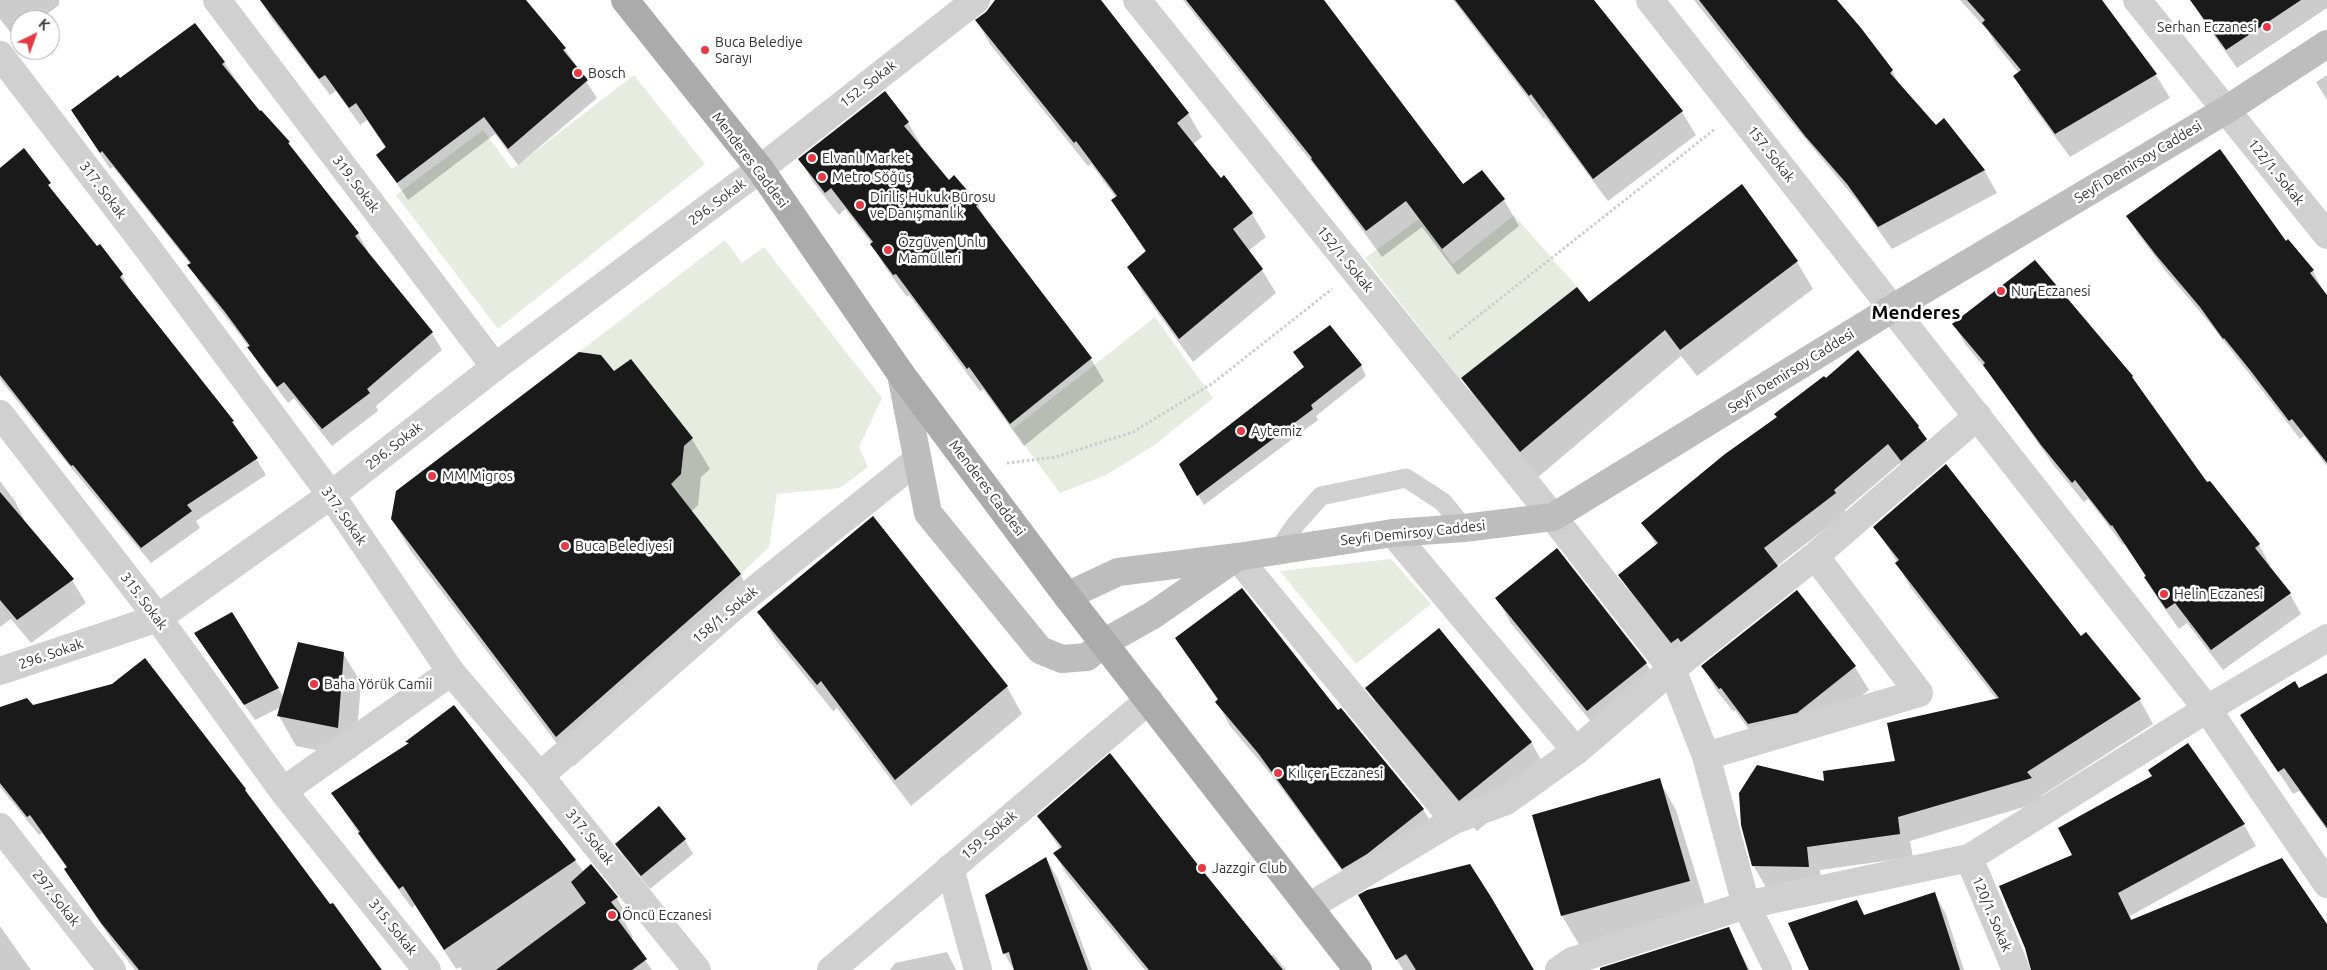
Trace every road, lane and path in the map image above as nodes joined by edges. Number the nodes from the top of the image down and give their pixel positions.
1 (217, 0) edge
2 (625, 0) edge
3 (976, 0) edge
4 (1137, 0) edge
5 (1650, 0) edge
6 (2136, 0) edge
7 (2327, 44) edge
8 (0, 55) edge
9 (2226, 110) junction
10 (1737, 111) junction
11 (760, 169) junction
12 (2327, 235) edge
13 (1355, 270) junction
14 (1893, 308) junction
15 (1425, 358) junction
16 (495, 367) junction
17 (901, 374) junction
18 (0, 414) edge
19 (1978, 416) junction
20 (916, 461) junction
21 (971, 467) junction
22 (330, 495) junction
23 (1553, 517) junction
24 (1464, 528) junction
25 (1393, 533) junction
26 (1278, 550) junction
27 (1815, 556) junction
28 (1237, 557) junction
29 (1067, 596) junction
30 (158, 618) junction
31 (2327, 638) edge
32 (1105, 642) junction
33 (1672, 669) junction
34 (0, 671) edge
35 (451, 672) junction
36 (1149, 700) junction
37 (2207, 709) junction
38 (1576, 751) junction
39 (1706, 756) junction
40 (540, 776) junction
41 (283, 791) junction
42 (1454, 820) junction
43 (0, 827) edge
44 (1969, 858) junction
45 (950, 868) junction
46 (2327, 884) edge
47 (1746, 905) junction
48 (1310, 906) junction
49 (112, 970) edge
50 (427, 970) edge
51 (697, 970) edge
52 (831, 970) edge
53 (978, 970) edge
54 (1358, 970) edge
55 (1559, 970) edge
56 (1778, 970) edge
57 (2016, 970) edge

1 - 16 street, 319. Sokak
2 - 11 main road, Menderes Caddesi
3 - 11 street, 152. Sokak
4 - 13 street, 152/1. Sokak
5 - 10 street, 157. Sokak
6 - 9 street, 122/1. Sokak
7 - 9 main road, Seyfi Demirsoy Caddesi
8 - 22 street, 317. Sokak
9 - 12 street, 122/1. Sokak
9 - 14 main road, Seyfi Demirsoy Caddesi
10 - 14 street, 157. Sokak
10 - 15 path
11 - 16 street, 296. Sokak
11 - 17 main road, Menderes Caddesi
13 - 15 street, 152/1. Sokak
13 - 21 path
14 - 19 street, 157. Sokak
14 - 23 main road, Seyfi Demirsoy Caddesi
15 - 23 street, 152/1. Sokak
16 - 22 street, 296. Sokak
17 - 20 main road, Seyfi Demirsoy Caddesi
17 - 21 main road, Menderes Caddesi
18 - 30 street, 315. Sokak
19 - 27 street
19 - 37 street, 157. Sokak
20 - 32 main road, Seyfi Demirsoy Caddesi
20 - 40 street, 158/1. Sokak
21 - 29 main road, Menderes Caddesi
22 - 30 street, 296. Sokak
22 - 35 street, 317. Sokak
23 - 24 main road, Seyfi Demirsoy Caddesi
23 - 33 street, 152/1. Sokak
24 - 25 main road, Seyfi Demirsoy Caddesi
24 - 26 lane
25 - 26 main road, Seyfi Demirsoy Caddesi
25 - 38 street
26 - 28 main road, Seyfi Demirsoy Caddesi
27 - 33 street
27 - 39 street
28 - 29 main road, Seyfi Demirsoy Caddesi
28 - 32 main road, Seyfi Demirsoy Caddesi
28 - 42 street
29 - 32 main road, Menderes Caddesi
30 - 34 street, 296. Sokak
30 - 41 street, 315. Sokak
31 - 37 street
32 - 36 main road, Menderes Caddesi
33 - 38 street
33 - 39 street, 152/1. Sokak
35 - 40 street, 317. Sokak
35 - 41 street
36 - 45 street, 159. Sokak
36 - 48 main road, Menderes Caddesi
37 - 44 street
37 - 46 street, 157. Sokak
38 - 42 street
39 - 47 street, 152/1. Sokak
40 - 51 street, 317. Sokak
41 - 50 street, 315. Sokak
42 - 48 street
43 - 49 street, 297. Sokak
44 - 47 street
44 - 57 street, 120/1. Sokak
45 - 52 street, 159. Sokak
45 - 53 street
47 - 55 street
47 - 56 street, 152/1. Sokak
48 - 54 main road, Menderes Caddesi

